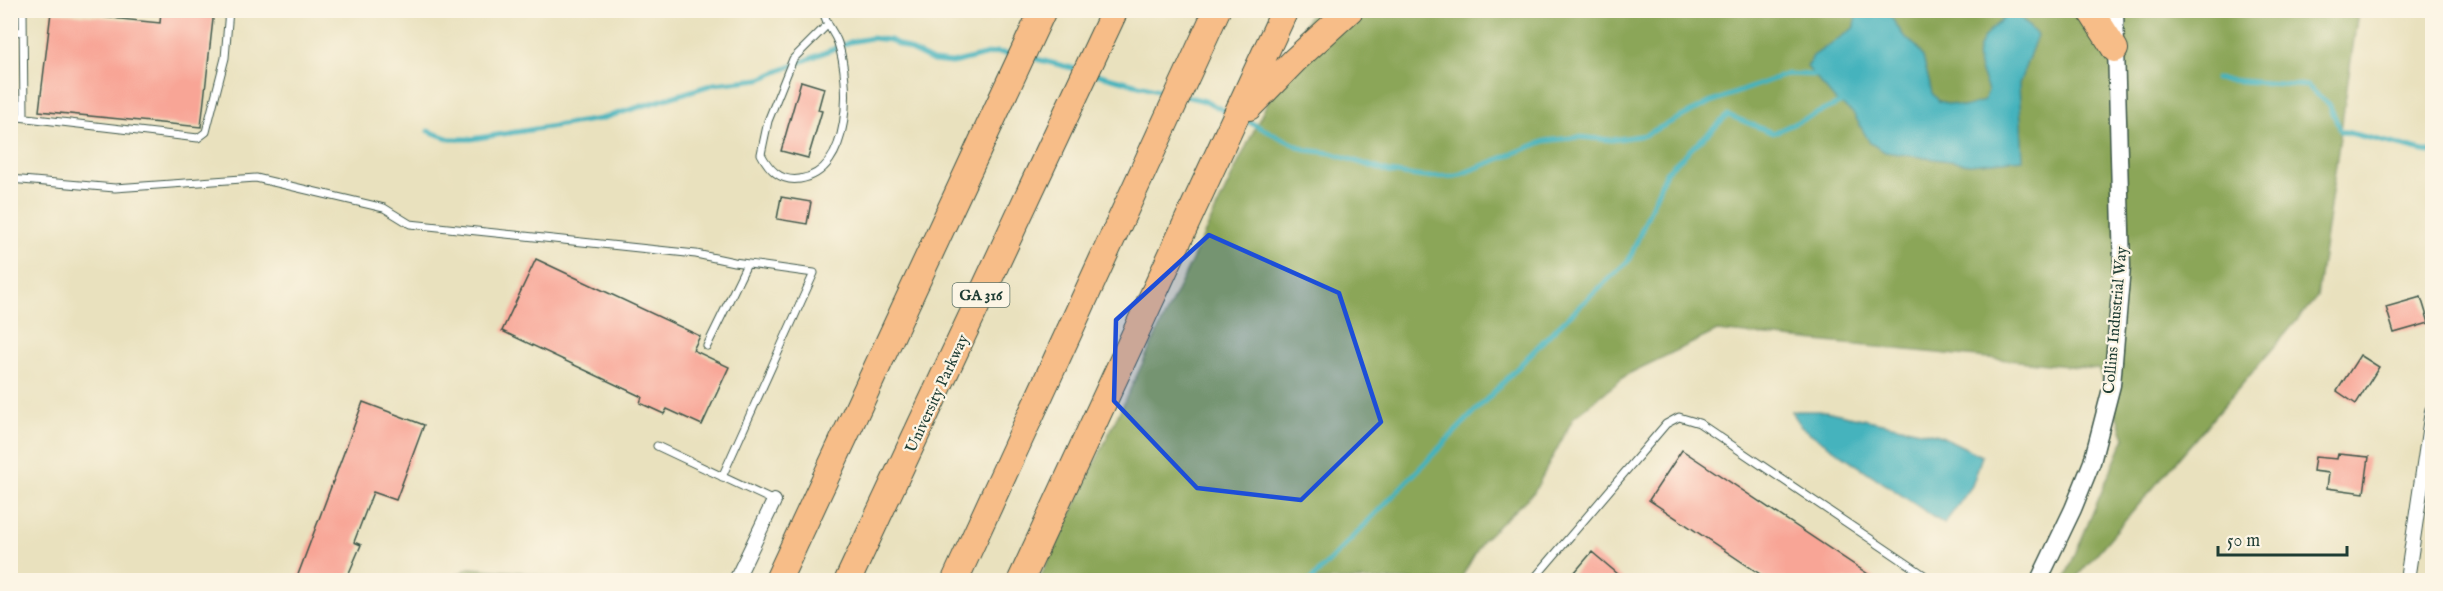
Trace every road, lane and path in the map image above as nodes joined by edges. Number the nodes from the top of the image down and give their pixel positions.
1 (23, 10) edge
2 (229, 10) edge
3 (823, 10) edge
4 (1035, 10) edge
5 (1043, 10) edge
6 (1115, 10) edge
7 (1217, 10) edge
8 (1285, 10) edge
9 (1350, 10) edge
10 (2090, 10) edge
11 (2115, 10) edge
12 (826, 26) junction
13 (10, 31) edge
14 (23, 32) junction
15 (2115, 49) junction
16 (1010, 78) junction
17 (10, 116) edge
18 (24, 117) junction
19 (1235, 123) junction
20 (10, 179) edge
21 (747, 264) junction
22 (707, 346) dead end
23 (2433, 411) edge
24 (657, 446) dead end
25 (722, 477) junction
26 (774, 501) joint
27 (736, 580) edge
28 (778, 580) edge
29 (848, 580) edge
30 (955, 580) edge
31 (1021, 580) edge
32 (1533, 580) edge
33 (1926, 580) edge
34 (2038, 580) edge
35 (2407, 580) edge

1 - 14 lane
2 - 18 lane
3 - 12 lane
4 - 16 highway
5 - 16 highway
6 - 29 highway, University Parkway / GA 316
7 - 30 highway
8 - 19 highway
9 - 19 highway
10 - 15 highway
11 - 15 street, Collins Industrial Way
12 - 12 lane
13 - 14 lane
14 - 18 lane
15 - 34 street, Collins Industrial Way
16 - 28 highway
17 - 18 lane
19 - 31 highway
20 - 21 lane
21 - 22 lane
21 - 25 lane
23 - 35 street
24 - 25 lane
25 - 26 lane
26 - 27 street
32 - 33 lane

